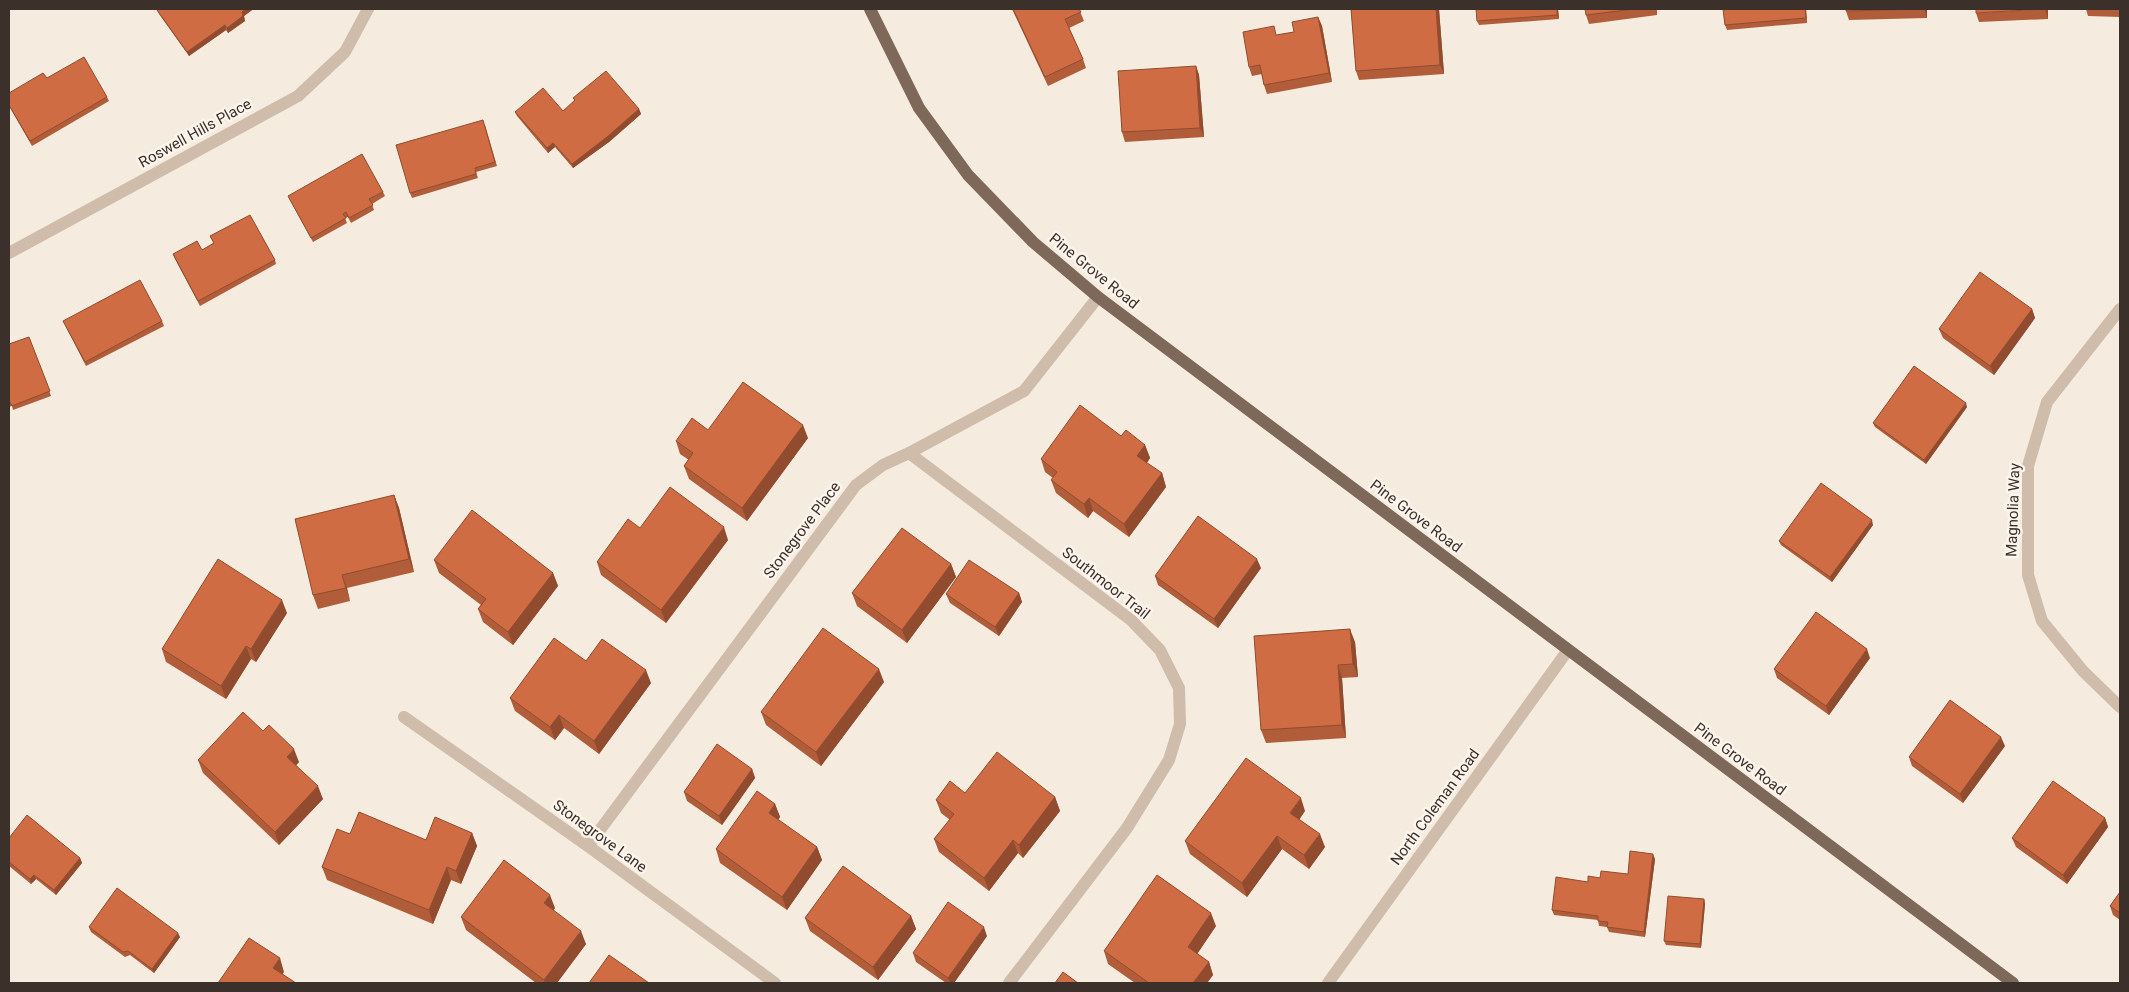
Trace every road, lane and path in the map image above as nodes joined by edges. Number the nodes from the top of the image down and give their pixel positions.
1 (368, 9) edge
2 (870, 9) edge
3 (9, 253) edge
4 (1098, 296) junction
5 (2120, 309) edge
6 (909, 453) junction
7 (1568, 650) junction
8 (2120, 707) edge
9 (404, 717) dead end
10 (588, 846) junction
11 (775, 983) edge
12 (1009, 983) edge
13 (1328, 983) edge
14 (2013, 983) edge

1 - 3 street, Roswell Hills Place
2 - 4 main road, Pine Grove Road
4 - 6 street, Stonegrove Place
4 - 7 main road, Pine Grove Road
5 - 8 street, Magnolia Way
6 - 10 street, Stonegrove Place
6 - 12 street, Southmoor Trail
7 - 13 street, North Coleman Road
7 - 14 main road, Pine Grove Road
9 - 10 street, Stonegrove Lane
10 - 11 street, Stonegrove Lane

